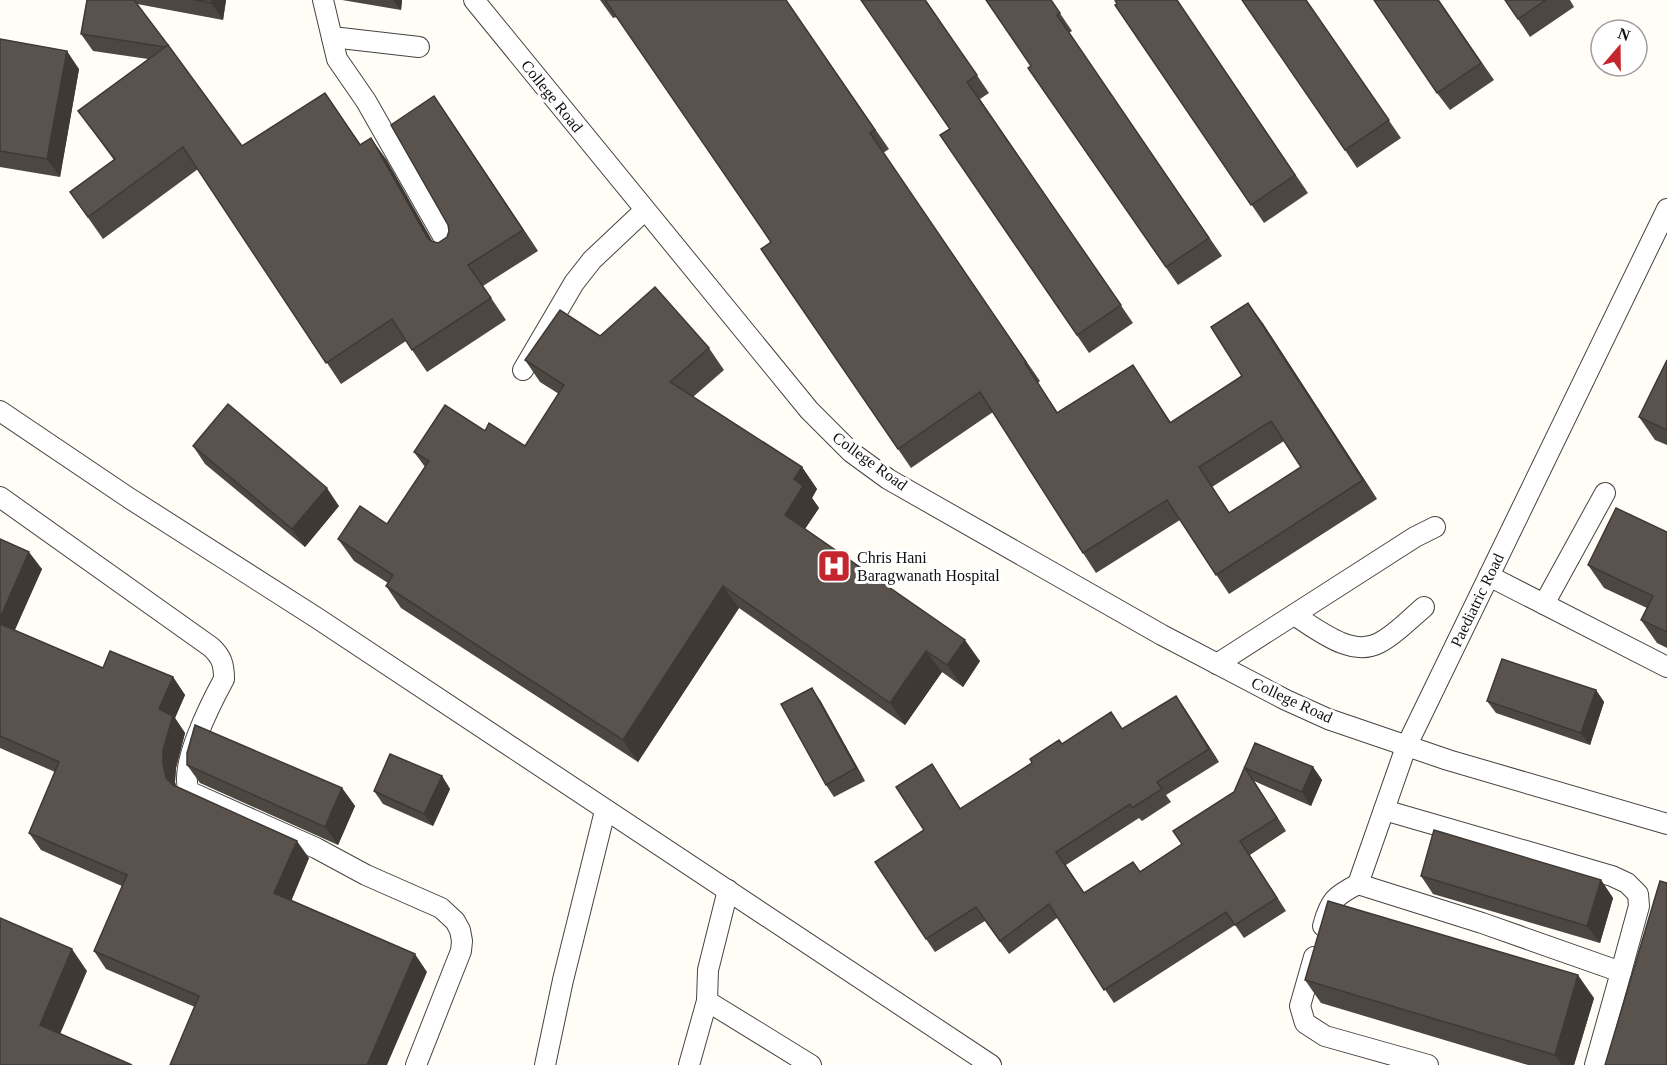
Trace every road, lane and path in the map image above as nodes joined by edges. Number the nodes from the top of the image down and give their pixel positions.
1 (323, 0) edge
2 (474, 0) edge
3 (332, 37) junction
4 (419, 47) dead end
5 (1667, 209) edge
6 (645, 210) junction
7 (452, 252) edge
8 (523, 370) dead end
9 (0, 411) edge
10 (1605, 493) dead end
11 (0, 497) edge
12 (1435, 527) dead end
13 (1489, 576) junction
14 (1544, 604) junction
15 (1424, 607) dead end
16 (1294, 615) junction
17 (1217, 664) junction
18 (1667, 667) edge
19 (1406, 747) junction
20 (1384, 810) junction
21 (605, 811) junction
22 (1667, 824) edge
23 (1358, 884) junction
24 (728, 890) junction
25 (1621, 972) junction
26 (707, 1001) junction
27 (416, 1065) edge
28 (545, 1065) edge
29 (690, 1065) edge
30 (811, 1065) edge
31 (991, 1065) edge
32 (1428, 1065) edge
33 (1595, 1065) edge

1 - 3 lane
2 - 6 lane, College Road
3 - 4 lane
3 - 7 lane
5 - 13 lane, Paediatric Road
6 - 8 lane
6 - 17 lane, College Road
9 - 21 lane
10 - 14 lane
11 - 27 lane
12 - 16 lane
13 - 14 lane
13 - 19 lane, Paediatric Road
14 - 18 lane
15 - 16 lane
16 - 17 lane
17 - 19 lane, College Road
19 - 20 lane, Paediatric Road
19 - 22 lane
20 - 23 lane, Paediatric Road
20 - 25 lane
21 - 24 lane
21 - 28 lane
23 - 25 lane
23 - 32 lane
24 - 26 lane
24 - 31 lane
25 - 33 lane
26 - 29 lane
26 - 30 lane

